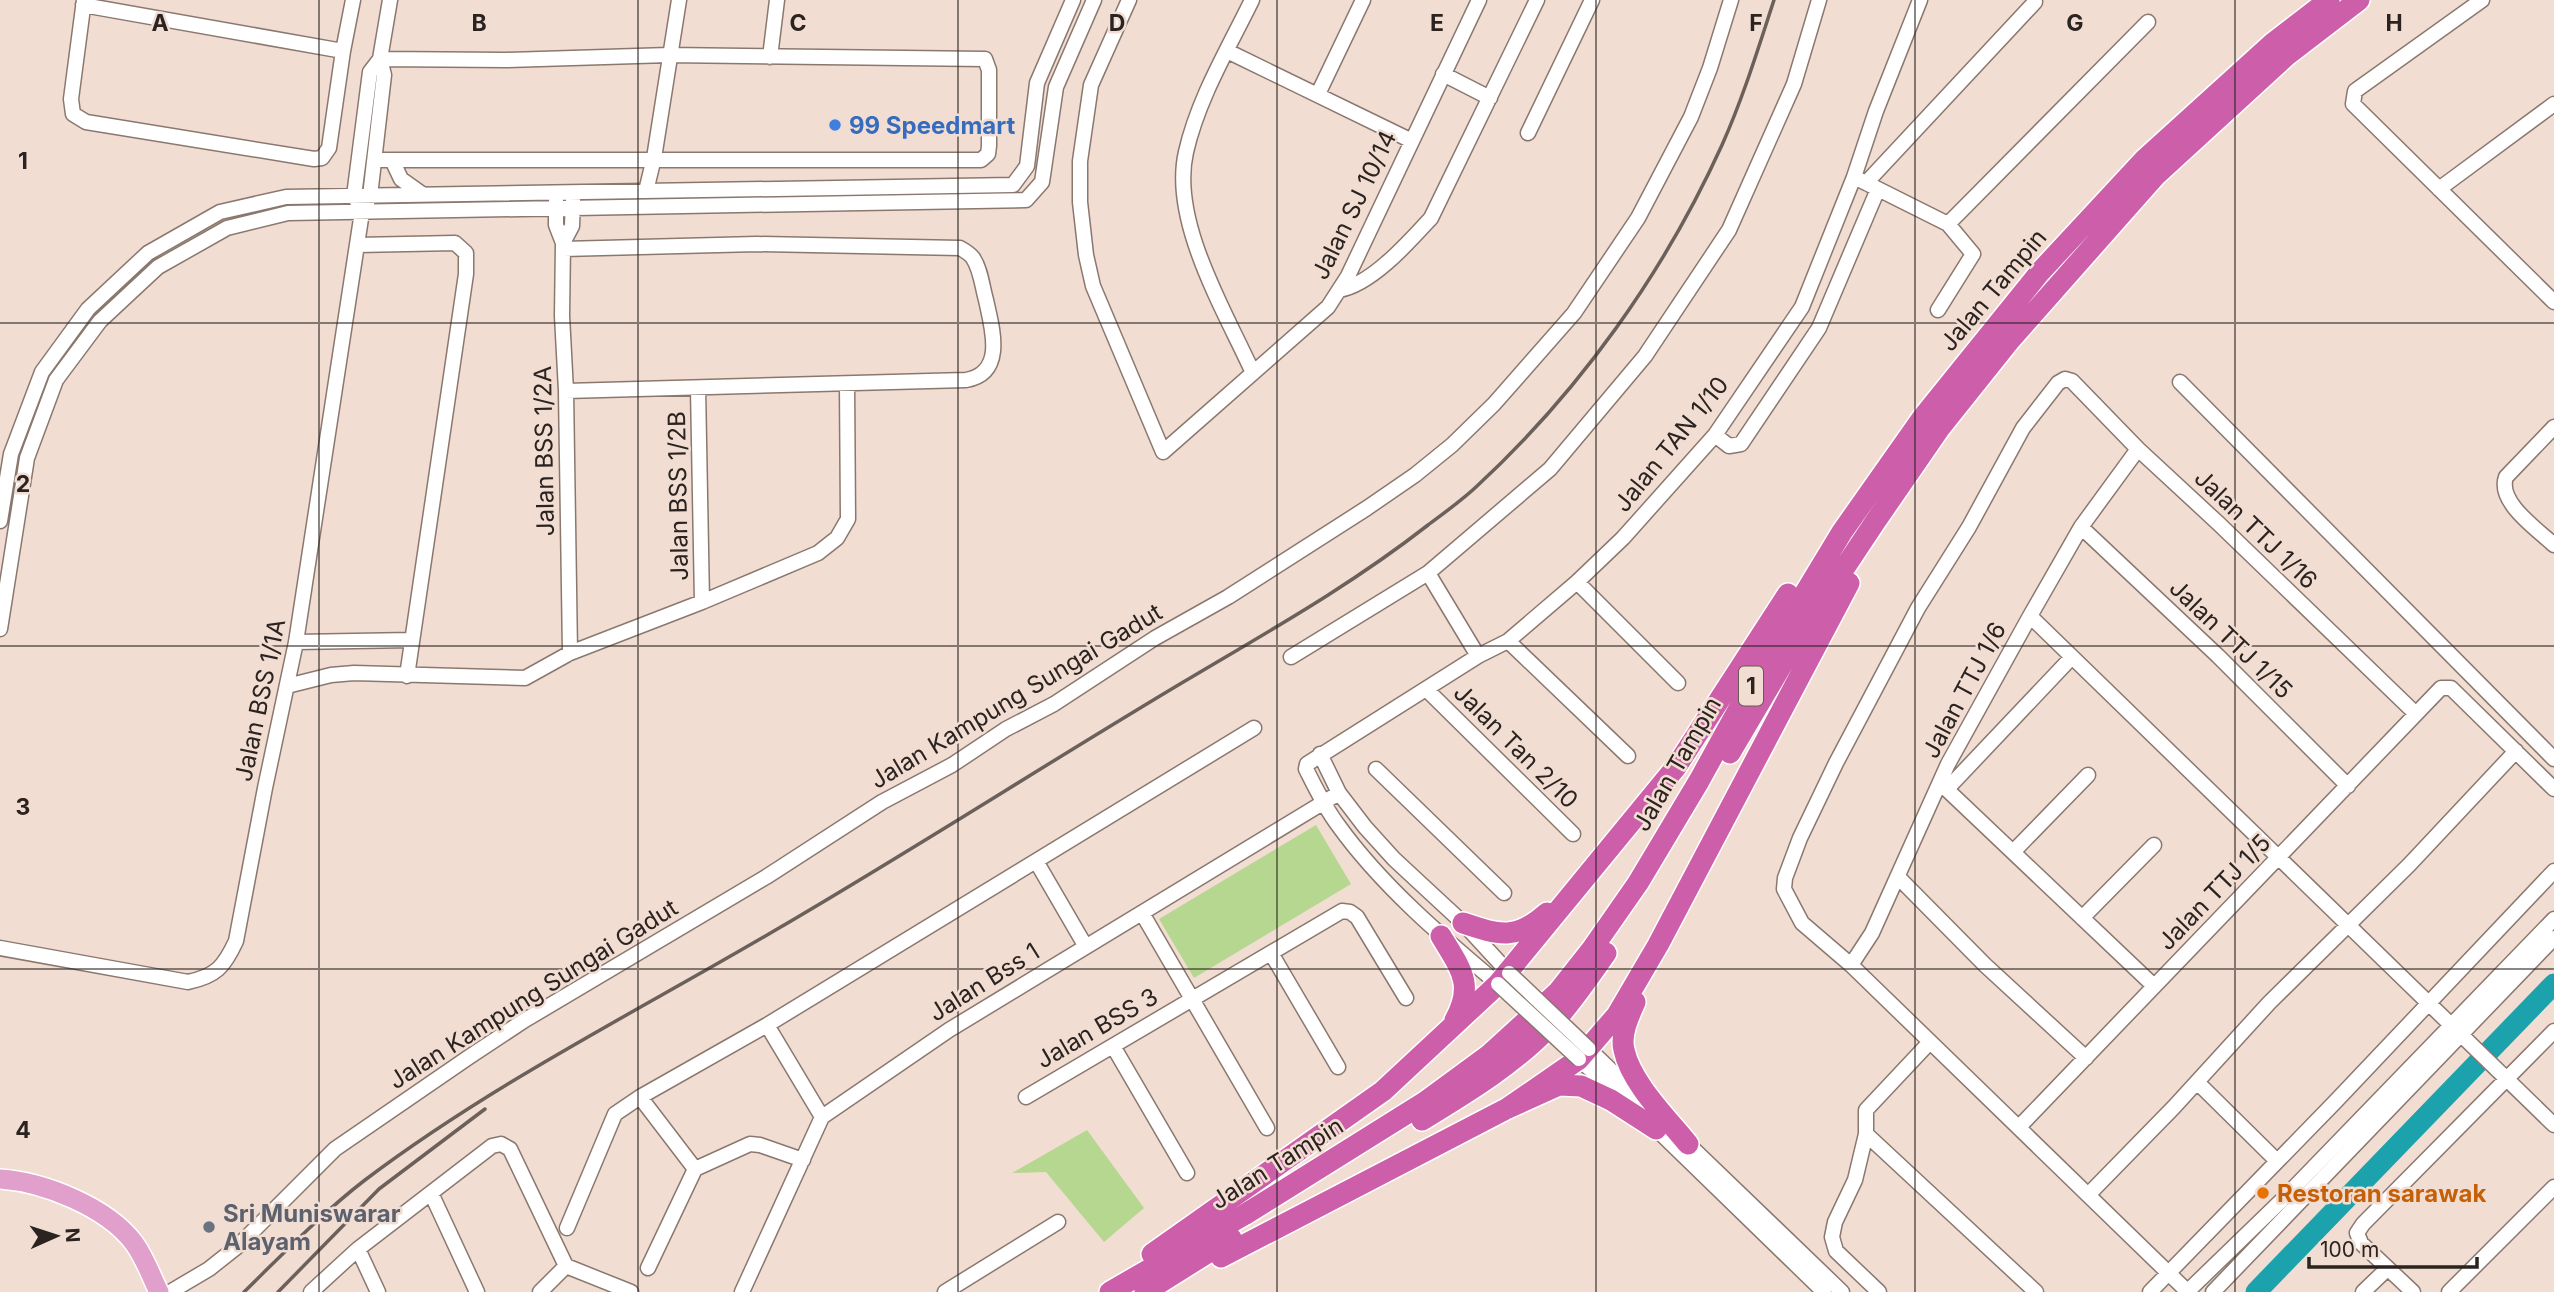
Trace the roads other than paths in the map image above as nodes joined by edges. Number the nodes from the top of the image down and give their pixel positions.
1 (353, 0) edge
2 (390, 0) edge
3 (679, 0) edge
4 (777, 0) edge
5 (1073, 0) edge
6 (1094, 0) edge
7 (1129, 0) edge
8 (1252, 0) edge
9 (1363, 0) edge
10 (1479, 0) edge
11 (1537, 0) edge
12 (1592, 0) edge
13 (1731, 0) edge
14 (1819, 0) edge
15 (1920, 0) edge
16 (2329, 0) edge
17 (2359, 0) edge
18 (2482, 0) edge
19 (2035, 2) dead end
20 (83, 3) edge
21 (2148, 22) dead end
22 (343, 51) junction
23 (1227, 51) junction
24 (669, 55) junction
25 (770, 57) junction
26 (380, 59) junction
27 (1443, 74) junction
28 (1318, 94) junction
29 (1490, 98) junction
30 (2554, 104) edge
31 (1528, 134) dead end
32 (1412, 141) junction
33 (654, 158) junction
34 (375, 160) junction
35 (391, 160) junction
36 (1866, 183) junction
37 (2439, 189) junction
38 (646, 191) junction
39 (556, 192) junction
40 (573, 192) junction
41 (424, 195) junction
42 (354, 196) junction
43 (370, 196) junction
44 (556, 209) junction
45 (573, 209) junction
46 (362, 212) junction
47 (1948, 224) junction
48 (357, 245) junction
49 (563, 246) junction
50 (1339, 290) junction
51 (2554, 302) edge
52 (1938, 310) dead end
53 (1253, 373) junction
54 (2180, 382) dead end
55 (847, 384) junction
56 (698, 388) junction
57 (566, 391) junction
58 (2554, 427) edge
59 (1715, 435) junction
60 (2138, 449) junction
61 (0, 521) edge
62 (1875, 522) junction
63 (2081, 527) junction
64 (1842, 532) junction
65 (2554, 545) edge
66 (1428, 573) junction
67 (1577, 582) junction
68 (702, 602) junction
69 (2030, 616) junction
70 (0, 629) edge
71 (412, 640) junction
72 (1508, 641) junction
73 (296, 642) junction
74 (570, 653) junction
75 (1478, 656) junction
76 (1292, 657) dead end
77 (2071, 657) junction
78 (407, 676) junction
79 (1678, 683) dead end
80 (287, 685) junction
81 (1427, 690) junction
82 (2416, 714) junction
83 (1254, 728) dead end
84 (2536, 742) junction
85 (1320, 754) junction
86 (2519, 754) junction
87 (1628, 756) dead end
88 (2554, 759) edge
89 (1376, 769) dead end
90 (2088, 775) dead end
91 (1943, 786) junction
92 (2348, 786) junction
93 (2554, 789) edge
94 (1339, 793) junction
95 (1324, 804) junction
96 (1573, 834) dead end
97 (2154, 845) dead end
98 (2013, 852) junction
99 (2278, 858) junction
100 (1037, 861) junction
101 (2554, 871) edge
102 (1898, 877) junction
103 (1585, 880) junction
104 (1504, 893) dead end
105 (1142, 913) junction
106 (2082, 918) junction
107 (2554, 919) edge
108 (1463, 923) junction
109 (2348, 925) junction
110 (1441, 936) junction
111 (2554, 938) edge
112 (1658, 945) junction
113 (1086, 947) junction
114 (0, 948) edge
115 (1270, 953) junction
116 (1851, 965) junction
117 (1503, 979) junction
118 (2154, 986) junction
119 (1192, 999) junction
120 (1406, 999) dead end
121 (2429, 1004) junction
122 (767, 1025) junction
123 (2456, 1030) junction
124 (2554, 1031) edge
125 (1449, 1032) junction
126 (1929, 1043) junction
127 (1113, 1046) junction
128 (1584, 1054) junction
129 (2086, 1058) junction
130 (1338, 1067) dead end
131 (2503, 1076) junction
132 (2197, 1082) junction
133 (640, 1097) junction
134 (1026, 1097) dead end
135 (1508, 1108) junction
136 (822, 1117) junction
137 (2554, 1125) edge
138 (2019, 1127) junction
139 (1267, 1128) dead end
140 (1656, 1129) junction
141 (1866, 1134) junction
142 (1688, 1144) junction
143 (803, 1160) junction
144 (2277, 1161) junction
145 (695, 1169) junction
146 (1187, 1173) dead end
147 (0, 1179) edge
148 (2554, 1187) edge
149 (431, 1193) junction
150 (2088, 1195) junction
151 (1058, 1222) dead end
152 (567, 1228) dead end
153 (358, 1249) junction
154 (566, 1266) junction
155 (648, 1268) dead end
156 (2387, 1269) junction
157 (2169, 1272) junction
158 (1820, 1283) edge
159 (748, 1288) edge
160 (159, 1292) edge
161 (170, 1292) edge
162 (311, 1292) edge
163 (379, 1292) edge
164 (477, 1292) edge
165 (540, 1292) edge
166 (631, 1292) edge
167 (944, 1292) edge
168 (1103, 1292) edge
169 (1110, 1292) edge
170 (1147, 1292) edge
171 (1842, 1292) edge
172 (1879, 1292) edge
173 (2036, 1292) edge
174 (2150, 1292) edge
175 (2188, 1292) edge
176 (2213, 1292) edge
177 (2363, 1292) edge
178 (2413, 1292) edge
179 (2449, 1292) edge

1 - 22 street
2 - 26 street
3 - 24 street
4 - 25 street
5 - 38 street
6 - 45 street
7 - 53 street, Jalan SJ 10/14
8 - 23 street
9 - 28 street
10 - 27 street, Jalan SJ 10/14
11 - 29 street
12 - 31 street
13 - 161 street, Jalan Kampung Sungai Gadut
14 - 66 street
15 - 36 street, Jalan TAN 1/10
16 - 64 highway, Jalan Tampin / 1
17 - 62 highway, Jalan Tampin / 1
18 - 37 street
19 - 36 street
20 - 22 street
20 - 22 street
21 - 47 street
23 - 28 street
23 - 53 street
24 - 25 street
24 - 26 street
24 - 33 street
25 - 33 street
26 - 34 street, Jalan BSS 1/1A
26 - 42 street
27 - 29 street
27 - 32 street, Jalan SJ 10/14
28 - 32 street
29 - 50 street
30 - 37 street
32 - 50 street, Jalan SJ 10/14
33 - 35 street
33 - 38 street
34 - 35 street
34 - 43 street, Jalan BSS 1/1A
35 - 41 street
36 - 47 street
36 - 59 street, Jalan TAN 1/10
36 - 59 street
37 - 51 street
38 - 40 street
39 - 40 street
39 - 41 street
39 - 44 street
40 - 45 street
41 - 43 street
42 - 43 street
42 - 46 street
42 - 61 street
43 - 46 street, Jalan BSS 1/1A
44 - 45 street
44 - 46 street
44 - 49 street
45 - 49 street
46 - 48 street, Jalan BSS 1/1A
46 - 70 street
47 - 52 street
48 - 71 street
48 - 73 street, Jalan BSS 1/1A
49 - 55 street
49 - 57 street, Jalan BSS 1/2A
50 - 53 street, Jalan SJ 10/14
54 - 84 street
55 - 56 street
55 - 68 street
56 - 57 street
56 - 68 street, Jalan BSS 1/2B
57 - 74 street, Jalan BSS 1/2A
58 - 65 street
59 - 67 street, Jalan TAN 1/10
60 - 63 street, Jalan TTJ 1/6
60 - 82 street, Jalan TTJ 1/16
60 - 116 street, Jalan TTJ 1/16
62 - 112 highway
62 - 170 highway, Jalan Tampin / 1
63 - 69 street, Jalan TTJ 1/6
63 - 92 street, Jalan TTJ 1/15
64 - 103 highway
64 - 169 highway, Jalan Tampin / 1
66 - 75 street
66 - 76 street
67 - 72 street, Jalan TAN 1/10
67 - 79 street
68 - 74 street
69 - 77 street
69 - 91 street, Jalan TTJ 1/6
71 - 73 street
71 - 78 street
72 - 75 street, Jalan TAN 1/10
72 - 87 street
73 - 80 street, Jalan BSS 1/1A
74 - 78 street
75 - 81 street, Jalan TAN 1/10
77 - 91 street
77 - 99 street
78 - 80 street
80 - 114 street, Jalan BSS 1/1A
81 - 85 street, Jalan TAN 1/10
81 - 96 street, Jalan Tan 2/10
82 - 86 street, Jalan TTJ 1/5
82 - 92 street, Jalan TTJ 1/5
83 - 100 street
84 - 86 street
84 - 88 street
85 - 94 street
85 - 95 street
86 - 93 street
86 - 109 street
89 - 104 street
90 - 98 street
91 - 98 street
91 - 102 street, Jalan TTJ 1/6
92 - 99 street, Jalan TTJ 1/5
94 - 95 street, Jalan Bss 1
94 - 108 street
95 - 105 street, Jalan Bss 1
95 - 110 street
97 - 106 street
98 - 106 street
99 - 109 street
99 - 118 street, Jalan TTJ 1/5
100 - 113 street
100 - 122 street
101 - 121 street
102 - 116 street, Jalan TTJ 1/6
102 - 129 street
103 - 108 highway
103 - 117 highway
105 - 113 street, Jalan Bss 1
105 - 119 street
106 - 118 street
107 - 123 street
108 - 117 street
109 - 121 street
109 - 132 street
110 - 117 street
110 - 125 highway
111 - 123 street
112 - 128 highway
112 - 142 highway
113 - 136 street, Jalan Bss 1
115 - 119 street, Jalan BSS 3
115 - 120 street, Jalan BSS 3
115 - 130 street
116 - 126 street
117 - 125 highway
117 - 128 street, bridge
118 - 129 street, Jalan TTJ 1/5
119 - 127 street, Jalan BSS 3
119 - 139 street
121 - 123 street
121 - 144 street
122 - 133 street
122 - 136 street
123 - 131 street
123 - 175 street
123 - 176 street
124 - 131 street
125 - 168 highway
126 - 138 street
126 - 141 street
127 - 134 street, Jalan BSS 3
127 - 146 street
128 - 135 highway
128 - 140 street
128 - 142 street
129 - 138 street, Jalan TTJ 1/5
131 - 137 street
131 - 156 street
132 - 144 street
132 - 150 street
133 - 145 street
133 - 152 street
135 - 140 highway
135 - 170 highway
136 - 143 street
138 - 150 street
140 - 158 street
141 - 172 street
141 - 173 street
142 - 158 street
143 - 145 street
143 - 159 street
144 - 157 street
145 - 155 street
147 - 160 main road
148 - 179 street
149 - 153 street
149 - 154 street
149 - 164 street
150 - 157 street
151 - 167 street
153 - 162 street
153 - 163 street
154 - 165 street
154 - 166 street
156 - 177 street
156 - 178 street
157 - 174 street
157 - 175 street
158 - 171 street

